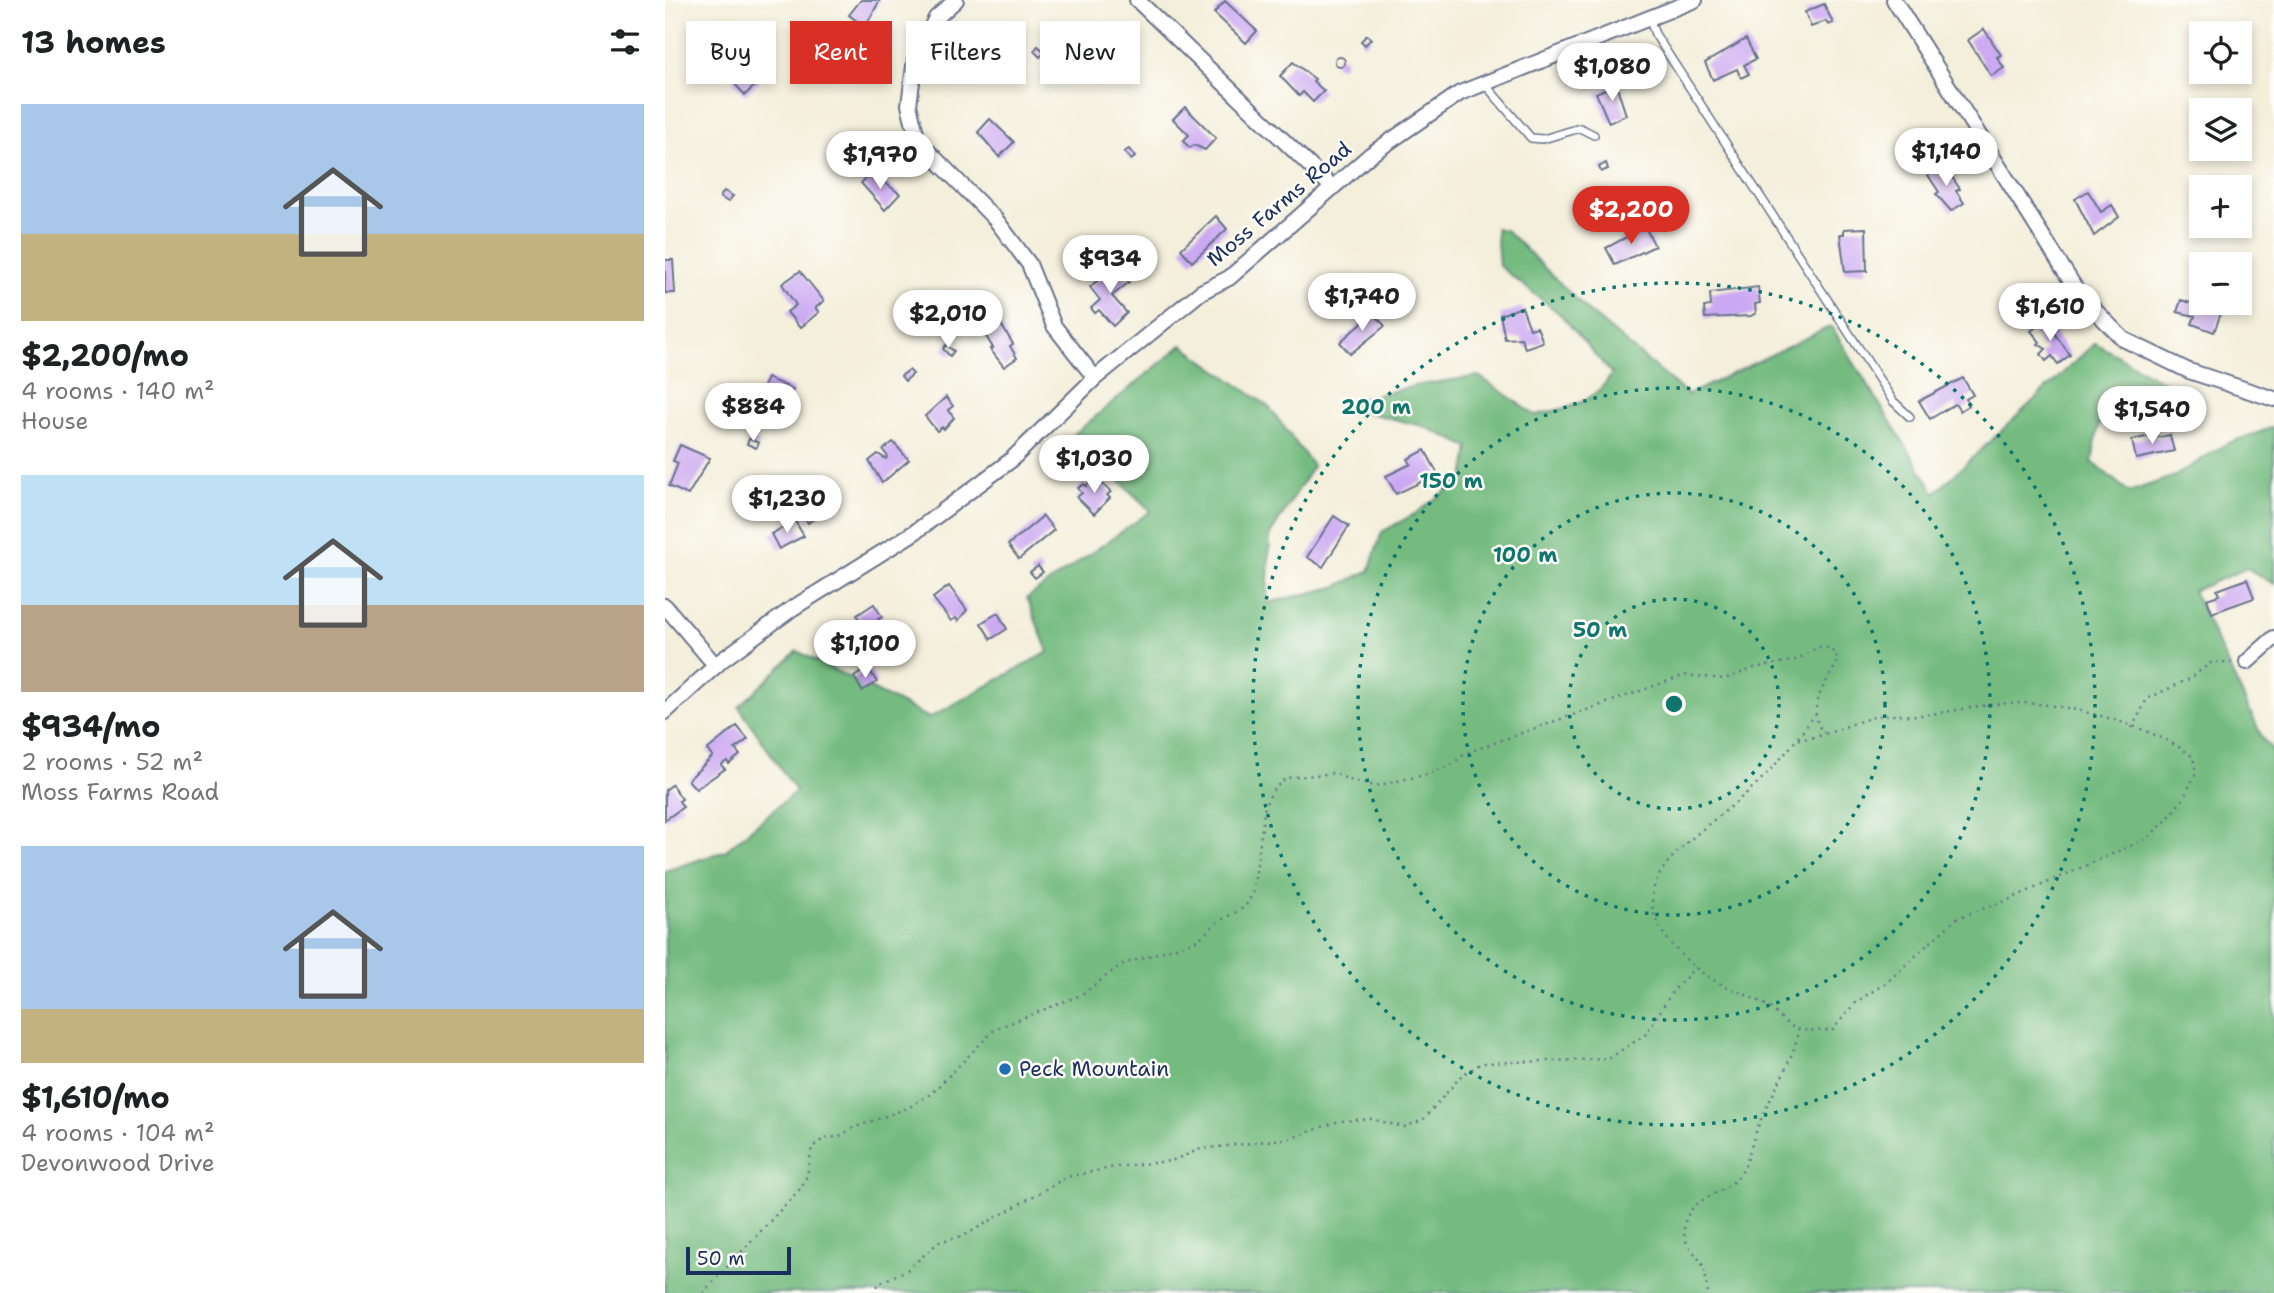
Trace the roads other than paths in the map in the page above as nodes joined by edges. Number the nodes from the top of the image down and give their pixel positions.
1 (956, 0) edge
2 (1137, 0) edge
3 (1695, 0) edge
4 (1894, 0) edge
5 (1649, 18) junction
6 (1484, 83) junction
7 (1594, 135) dead end
8 (1332, 187) junction
9 (1095, 378) junction
10 (2274, 399) edge
11 (1910, 418) dead end
12 (665, 606) edge
13 (2274, 638) edge
14 (2247, 662) road end
15 (716, 666) junction
16 (665, 712) edge

1 - 9 street
2 - 8 street
3 - 5 street, Moss Farms Road
4 - 10 street
5 - 6 street, Moss Farms Road
5 - 11 lane
6 - 7 lane
6 - 8 street, Moss Farms Road
8 - 9 street, Moss Farms Road
9 - 15 street, Moss Farms Road
12 - 15 street
13 - 14 street
15 - 16 street, Moss Farms Road

